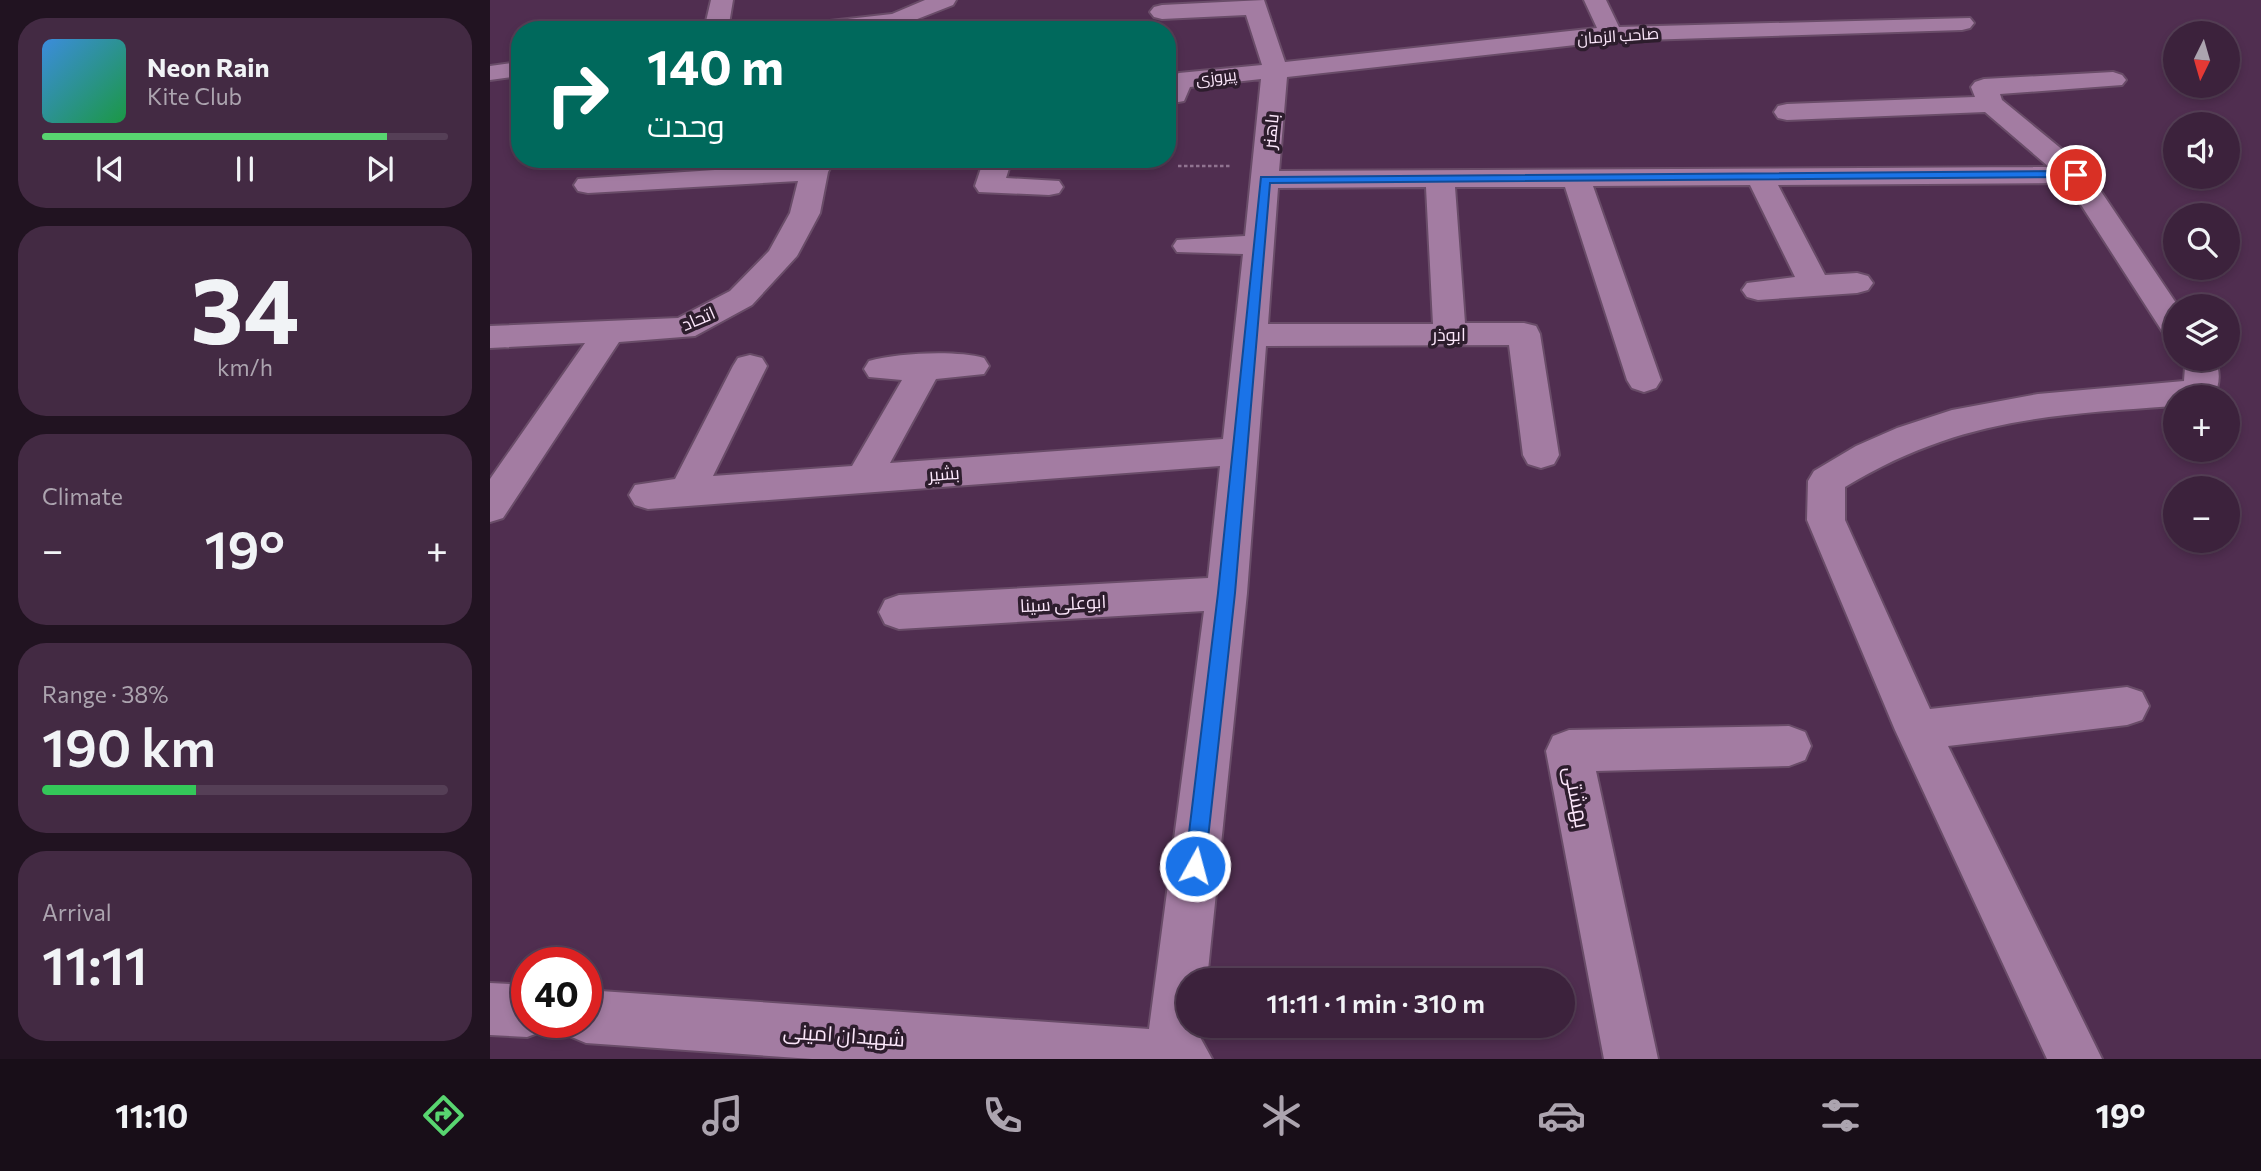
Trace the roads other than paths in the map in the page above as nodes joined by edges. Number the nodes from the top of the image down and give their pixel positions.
1 (722, 0) edge
2 (945, 0) edge
3 (1595, 0) edge
4 (1255, 4) edge
5 (1163, 12) dead end
6 (718, 21) edge
7 (901, 21) edge
8 (1962, 23) dead end
9 (1611, 34) junction
10 (1275, 68) junction
11 (511, 70) edge
12 (490, 73) edge
13 (2113, 80) dead end
14 (1176, 93) edge
15 (1991, 104) junction
16 (1787, 112) dead end
17 (793, 168) edge
18 (816, 168) edge
19 (995, 168) edge
20 (1266, 173) junction
21 (2076, 175) junction
22 (1760, 177) junction
23 (1576, 178) junction
24 (1440, 179) junction
25 (588, 185) dead end
26 (1049, 187) dead end
27 (1260, 245) junction
28 (1188, 246) dead end
29 (1857, 283) dead end
30 (1815, 286) junction
31 (1758, 290) dead end
32 (2163, 308) edge
33 (610, 331) junction
34 (1450, 334) junction
35 (1252, 335) junction
36 (490, 337) edge
37 (927, 365) junction
38 (750, 366) dead end
39 (972, 366) dead end
40 (881, 369) dead end
41 (2202, 371) edge
42 (1644, 380) dead end
43 (1240, 451) junction
44 (1541, 455) dead end
45 (863, 479) junction
46 (686, 492) junction
47 (648, 495) dead end
48 (490, 508) edge
49 (1227, 593) junction
50 (899, 612) dead end
51 (2127, 706) dead end
52 (1917, 730) junction
53 (1788, 746) dead end
54 (490, 1009) edge
55 (511, 1010) edge
56 (602, 1017) edge
57 (1179, 1058) edge
58 (1631, 1059) edge
59 (2075, 1059) edge

1 - 6 street
2 - 7 street
3 - 9 street
4 - 5 street
4 - 10 street, باهنر
8 - 9 street, صاحب الزمان
9 - 10 street, صاحب الزمان
10 - 14 street, پیروزی
10 - 20 street, باهنر
11 - 12 street
13 - 15 street
15 - 16 street
15 - 21 street
17 - 25 street
18 - 33 street, اتحاد
19 - 26 street
20 - 24 street
20 - 27 street, باهنر
21 - 22 street
21 - 32 street
22 - 23 street
22 - 30 street
23 - 24 street
23 - 42 street
24 - 34 street
27 - 28 street
27 - 35 street, باهنر
29 - 30 street
30 - 31 street
33 - 36 street, اتحاد
33 - 48 street
34 - 35 street, ابوذر
34 - 44 street, ابوذر
35 - 43 street, باهنر
37 - 39 street
37 - 40 street
37 - 45 street
38 - 46 street
41 - 52 street
43 - 45 street, بشیر
43 - 49 street, باهنر
45 - 46 street, بشیر
46 - 47 street, بشیر
49 - 50 street, ابوعلی سینا
49 - 57 street, باهنر
51 - 52 street
52 - 59 street
53 - 58 street, بهشتی
54 - 55 street
56 - 57 street, شهیدان امینی

